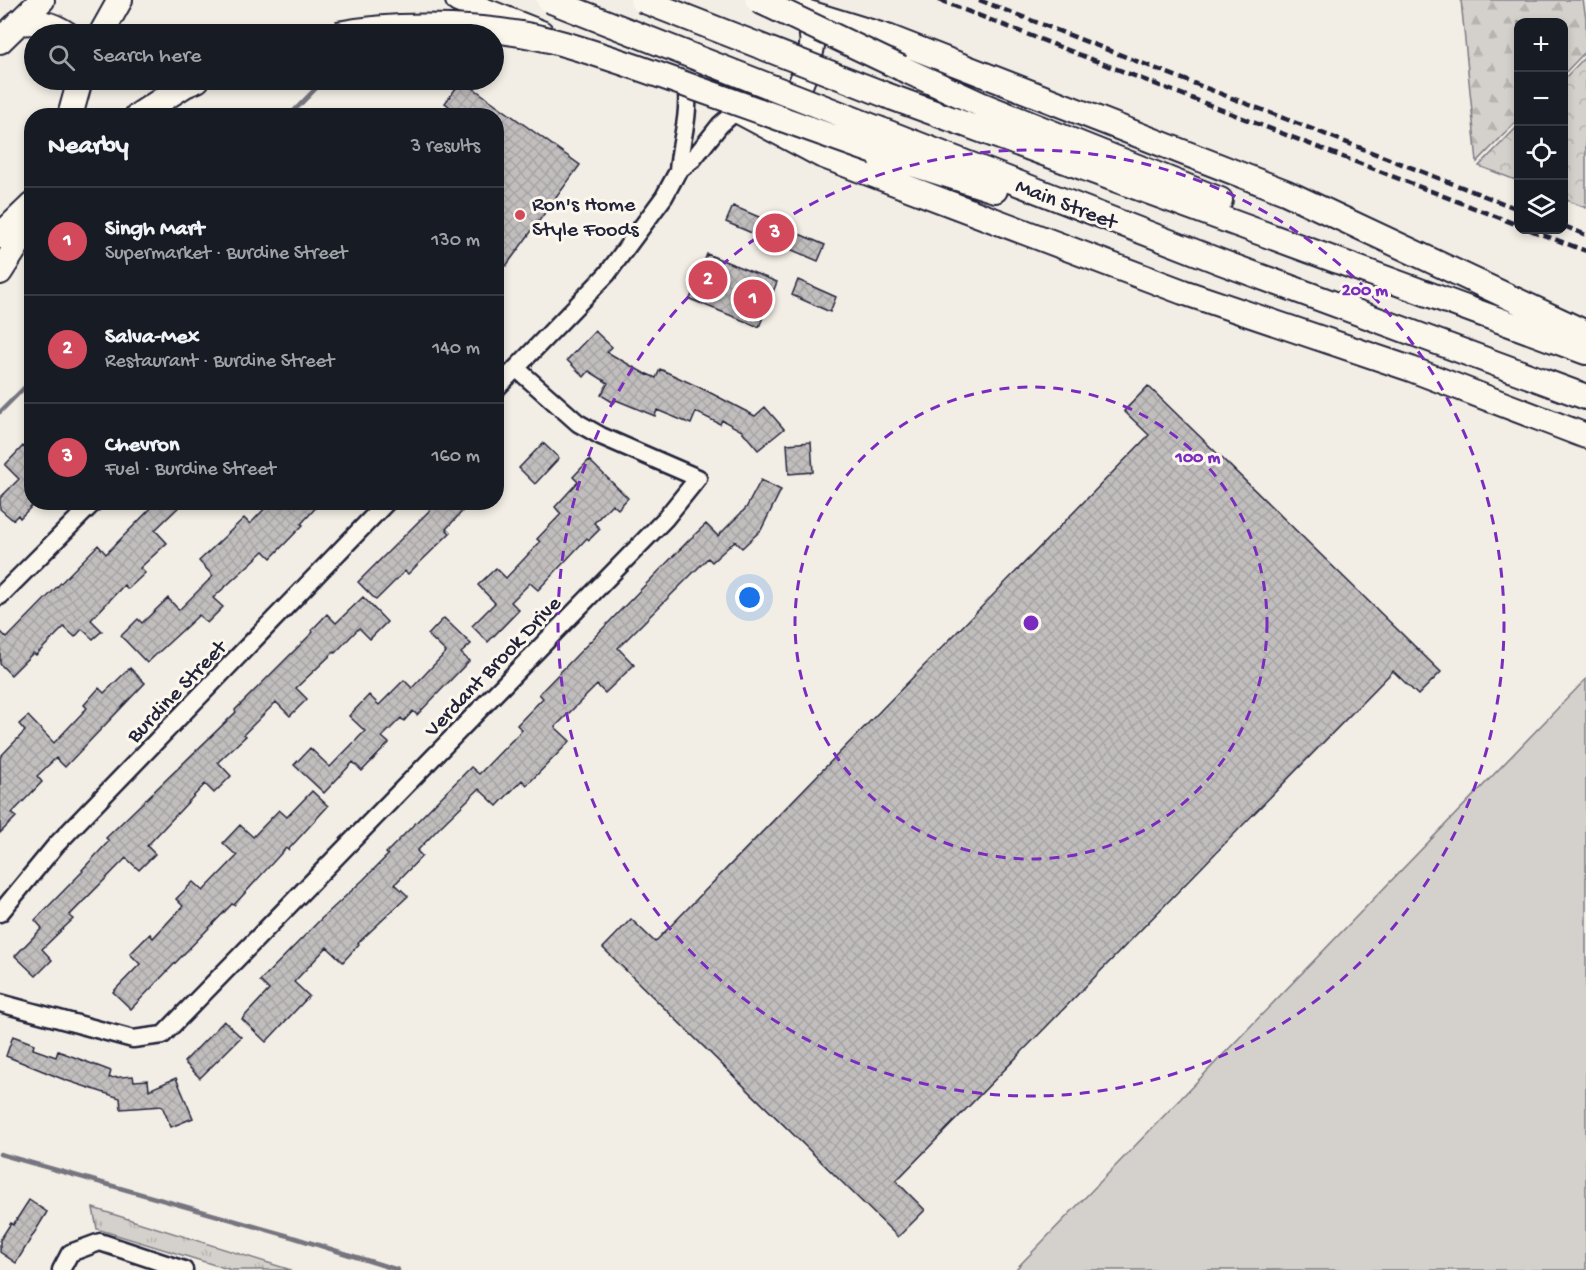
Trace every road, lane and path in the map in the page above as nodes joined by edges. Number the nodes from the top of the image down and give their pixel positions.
1 (42, 0) edge
2 (120, 0) edge
3 (458, 0) edge
4 (549, 0) edge
5 (642, 0) edge
6 (758, 0) edge
7 (778, 3) edge
8 (12, 14) edge
9 (47, 24) edge
10 (107, 24) edge
11 (504, 31) edge
12 (0, 41) edge
13 (77, 90) edge
14 (177, 90) edge
15 (687, 91) junction
16 (72, 108) edge
17 (149, 108) edge
18 (740, 112) junction
19 (878, 141) junction
20 (678, 171) junction
21 (24, 213) edge
22 (24, 234) edge
23 (0, 236) edge
24 (0, 272) edge
25 (1461, 306) junction
26 (1586, 333) edge
27 (1586, 352) edge
28 (516, 368) junction
29 (504, 381) edge
30 (1586, 397) edge
31 (1586, 436) edge
32 (86, 510) edge
33 (379, 510) edge
34 (0, 596) edge
35 (0, 914) edge
36 (0, 1003) edge
37 (61, 1270) edge
38 (184, 1270) edge

1 - 8 highway
2 - 10 highway
3 - 15 highway
4 - 19 highway, Main Street, bridge
5 - 25 highway, Main Street, bridge
6 - 25 highway, bridge
7 - 18 highway
7 - 26 highway
8 - 9 highway
8 - 12 highway
11 - 19 highway, bridge
13 - 16 highway
14 - 17 highway
15 - 18 highway
15 - 20 street
18 - 20 street
18 - 31 highway
19 - 30 highway, Main Street
20 - 28 street
21 - 23 highway
22 - 24 highway
25 - 27 highway, Main Street
28 - 29 street
28 - 36 street, Verdant Brook Drive
32 - 34 street
33 - 35 street, Burdine Street
37 - 38 street

